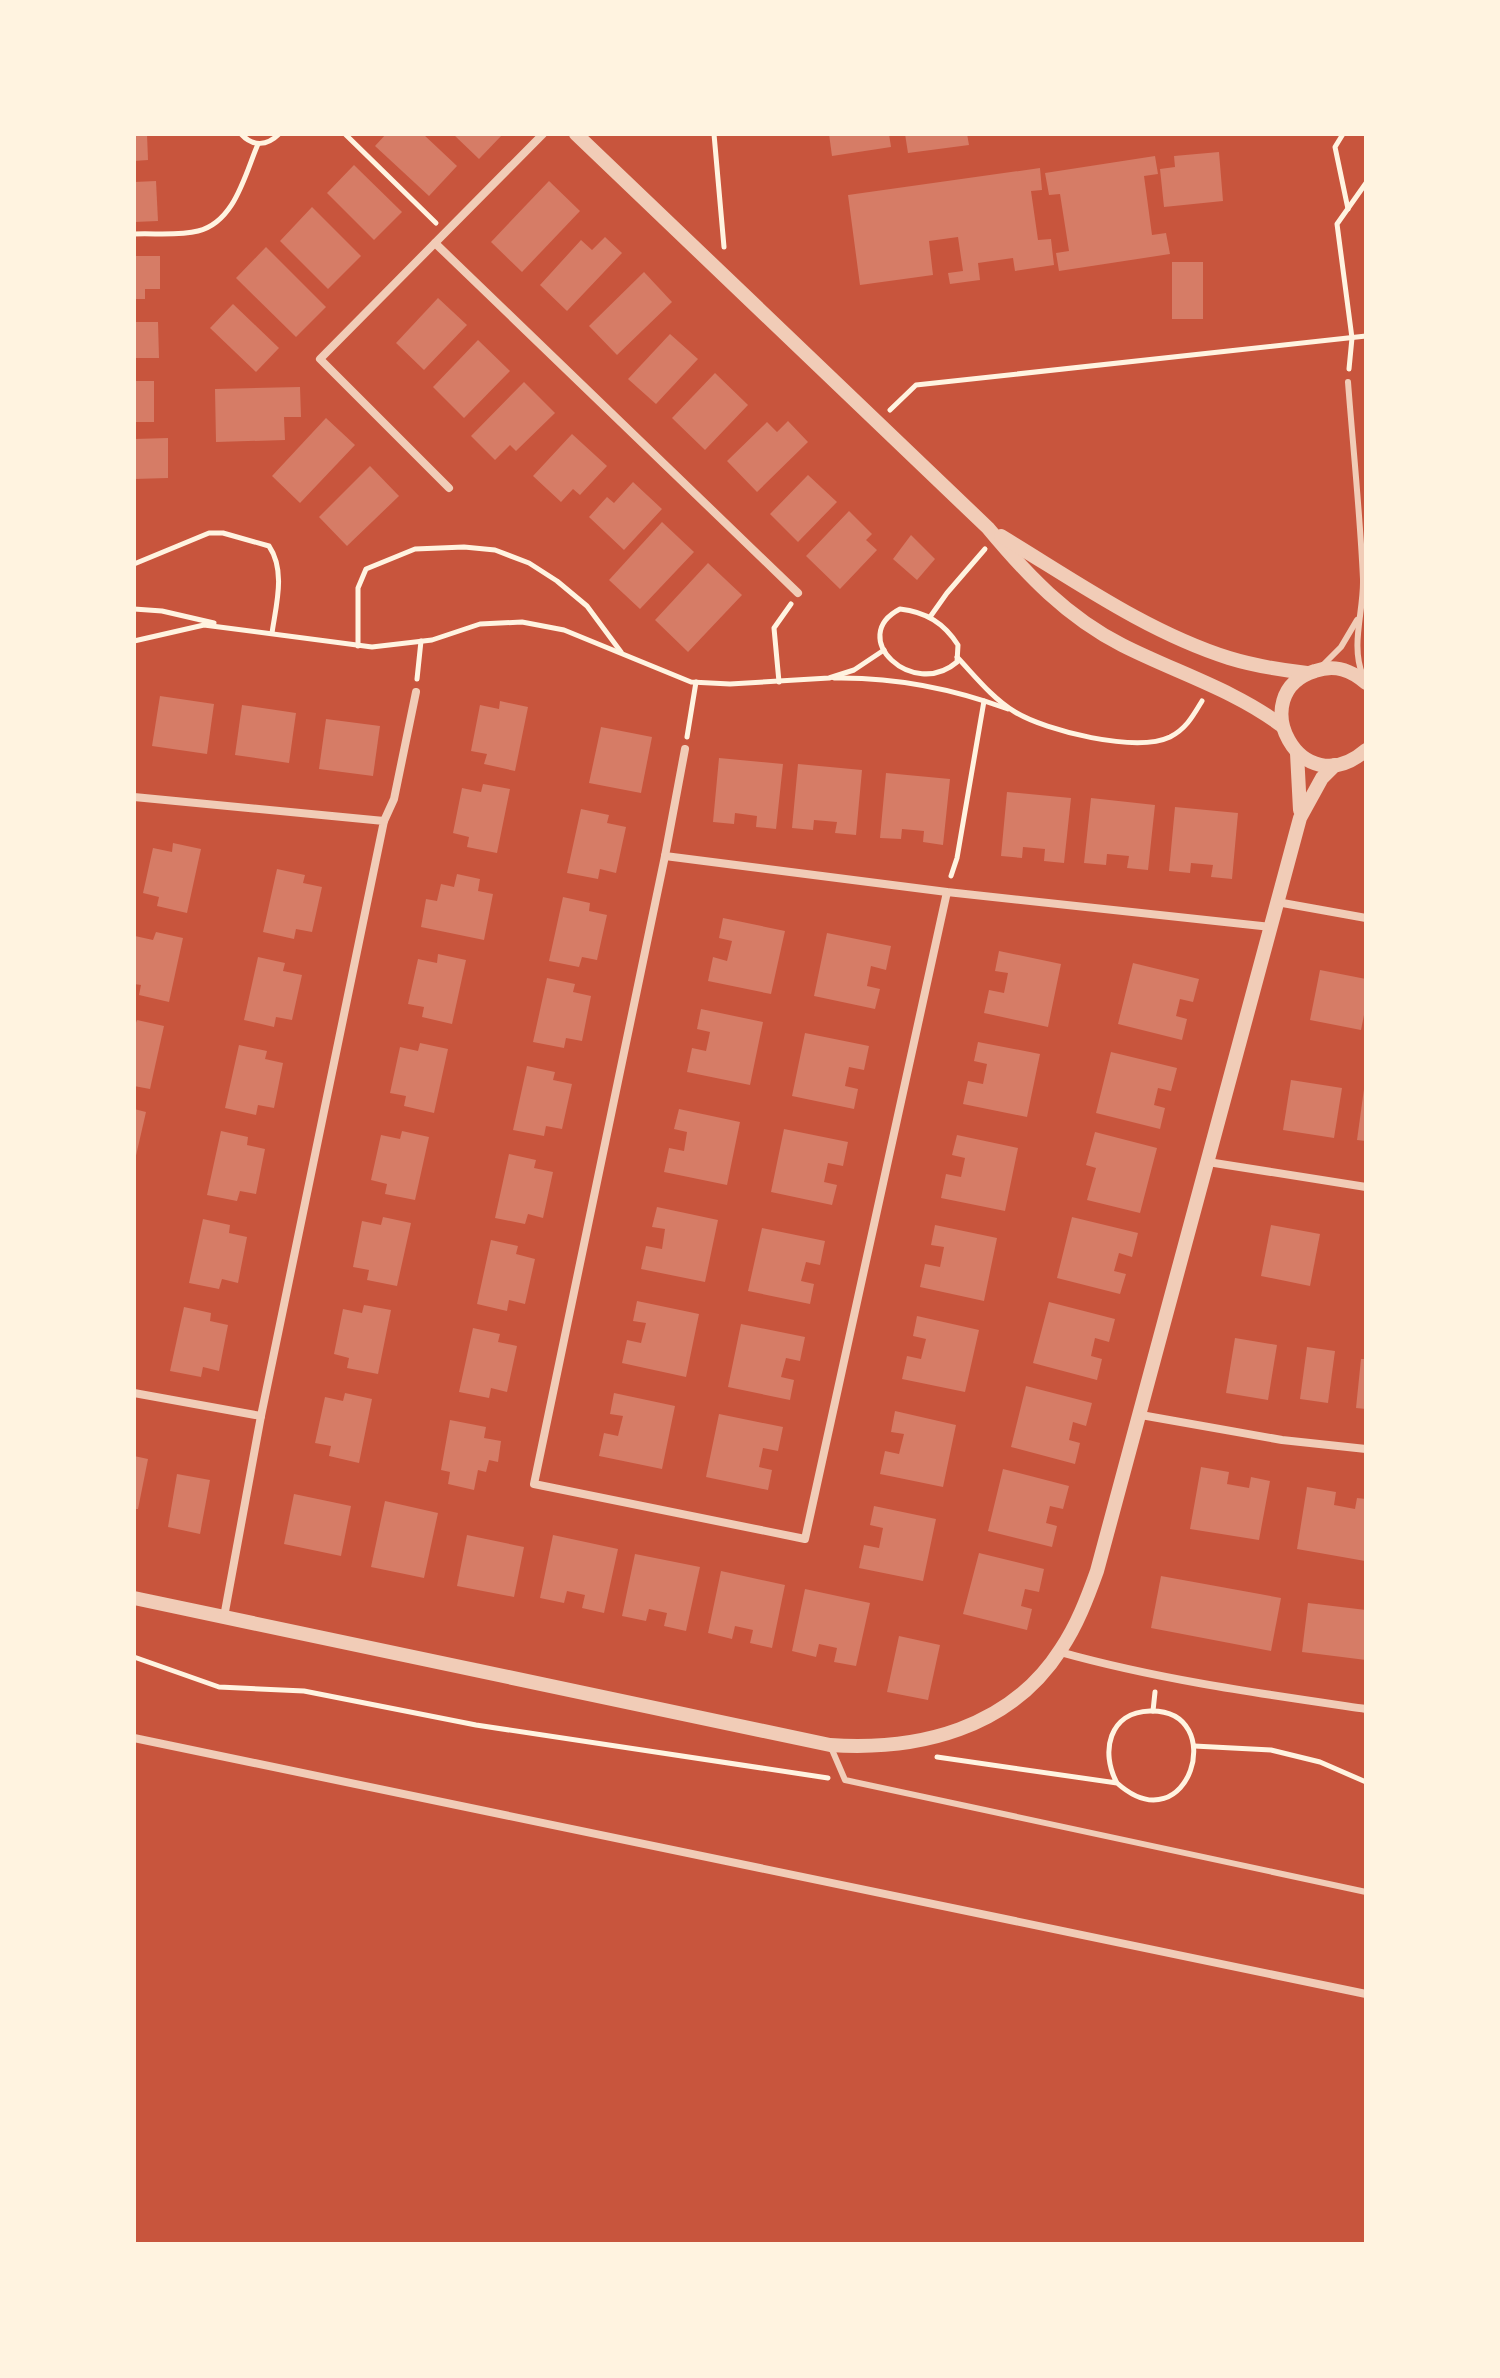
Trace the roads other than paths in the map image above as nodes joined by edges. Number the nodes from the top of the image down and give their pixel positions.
1 (543, 134) edge
2 (576, 134) edge
3 (435, 243) junction
4 (1348, 382) road end
5 (1366, 472) edge
6 (1355, 473) junction
7 (449, 488) dead end
8 (992, 533) junction
9 (798, 593) road end
10 (1359, 617) junction
11 (1311, 672) junction
12 (1366, 682) edge
13 (416, 692) road end
14 (1282, 726) junction
15 (685, 749) road end
16 (1297, 753) junction
17 (1363, 755) edge
18 (1335, 765) junction
19 (134, 797) edge
20 (1300, 818) junction
21 (384, 821) junction
22 (665, 856) junction
23 (947, 892) junction
24 (1277, 902) junction
25 (1366, 918) edge
26 (1271, 927) junction
27 (1208, 1162) junction
28 (1366, 1187) edge
29 (134, 1393) edge
30 (1141, 1415) junction
31 (261, 1416) junction
32 (1366, 1449) edge
33 (134, 1598) edge
34 (224, 1619) junction
35 (1060, 1652) junction
36 (1366, 1709) edge
37 (134, 1738) edge
38 (830, 1745) junction
39 (1366, 1892) edge
40 (1366, 1994) edge

1 - 3 street
2 - 8 street
3 - 7 street
3 - 9 street
4 - 6 lane
5 - 6 lane
6 - 10 lane
8 - 11 street
8 - 14 street
10 - 11 lane
10 - 12 lane
11 - 12 street
11 - 14 street
13 - 21 street
14 - 16 street
15 - 22 street
16 - 18 street
16 - 20 street
17 - 18 street
18 - 20 street
19 - 21 street
20 - 24 street
21 - 31 street
22 - 23 street
22 - 23 street
23 - 26 street
24 - 25 street
24 - 26 street
26 - 27 street
27 - 28 street
27 - 30 street
29 - 31 street
30 - 32 street
30 - 35 street
31 - 34 street
33 - 34 street
34 - 38 street
35 - 36 street
35 - 38 street
37 - 40 street
38 - 39 lane

